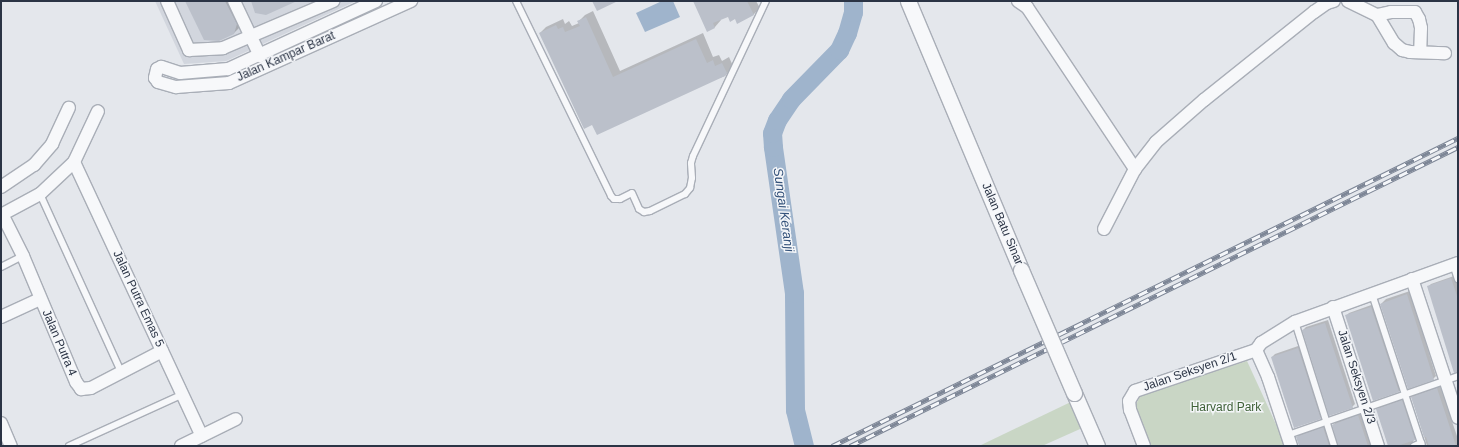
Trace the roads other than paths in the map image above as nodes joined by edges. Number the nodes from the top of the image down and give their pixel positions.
1 (167, 1) edge
2 (234, 1) edge
3 (333, 1) edge
4 (376, 1) edge
5 (411, 1) edge
6 (516, 1) edge
7 (766, 1) edge
8 (908, 1) edge
9 (1018, 1) edge
10 (1334, 1) edge
11 (1348, 1) edge
12 (1392, 6) edge
13 (1414, 7) edge
14 (1377, 15) junction
15 (306, 34) junction
16 (250, 35) junction
17 (311, 46) junction
18 (1420, 52) junction
19 (1445, 53) dead end
20 (260, 56) junction
21 (69, 108) dead end
22 (98, 111) dead end
23 (74, 162) junction
24 (1135, 169) junction
25 (1, 187) edge
26 (40, 194) junction
27 (2, 214) edge
28 (1104, 229) dead end
29 (23, 256) junction
30 (1456, 263) edge
31 (1, 267) edge
32 (1412, 279) junction
33 (1458, 279) edge
34 (1372, 293) junction
35 (40, 299) junction
36 (1333, 307) junction
37 (1, 317) edge
38 (1295, 322) junction
39 (1256, 350) junction
40 (162, 351) junction
41 (121, 372) junction
42 (1458, 376) edge
43 (1446, 380) junction
44 (182, 394) junction
45 (1406, 394) junction
46 (1366, 408) junction
47 (1458, 418) edge
48 (236, 419) dead end
49 (1326, 421) junction
50 (1, 423) edge
51 (202, 436) junction
52 (1289, 440) edge
53 (1422, 445) edge
54 (11, 446) edge
55 (69, 446) edge
56 (181, 446) edge
57 (1097, 446) edge
58 (1144, 446) edge
59 (1334, 446) edge
60 (1378, 446) edge
61 (1414, 446) edge

1 - 16 street
2 - 16 street
3 - 16 street
4 - 15 street, Jalan Kampar Barat
5 - 17 street, Jalan Kampar Barat
6 - 7 lane
8 - 57 street, Jalan Batu Sinar, bridge
9 - 24 street
10 - 24 street
11 - 14 street
12 - 13 street
12 - 14 street
13 - 18 street
14 - 18 street
15 - 17 street
15 - 20 street, Jalan Kampar Barat
16 - 20 street
17 - 20 street, Jalan Kampar Barat
18 - 19 street
21 - 25 street
22 - 23 street
23 - 26 street
23 - 40 street, Jalan Putra Emas 5
24 - 28 street
26 - 27 street
26 - 41 lane
27 - 29 street, Jalan Putra 4
29 - 31 lane
29 - 35 street, Jalan Putra 4
30 - 32 street
30 - 33 lane
32 - 34 street
32 - 43 street
34 - 36 street
34 - 45 lane
35 - 37 street
35 - 41 street, Jalan Putra 4
36 - 38 street
36 - 46 street, Jalan Seksyen 2/3
38 - 39 street
38 - 49 lane
39 - 52 street
39 - 58 street, Jalan Seksyen 2/1
40 - 41 street, Jalan Putra 4
40 - 44 street, Jalan Putra Emas 5
42 - 43 lane
43 - 45 lane
43 - 47 street
44 - 51 street, Jalan Putra Emas 5
44 - 55 lane
45 - 46 lane
45 - 53 lane
46 - 49 lane
46 - 60 street, Jalan Seksyen 2/3
48 - 51 street
49 - 52 lane
49 - 59 lane
50 - 54 street
51 - 56 street
53 - 61 lane

